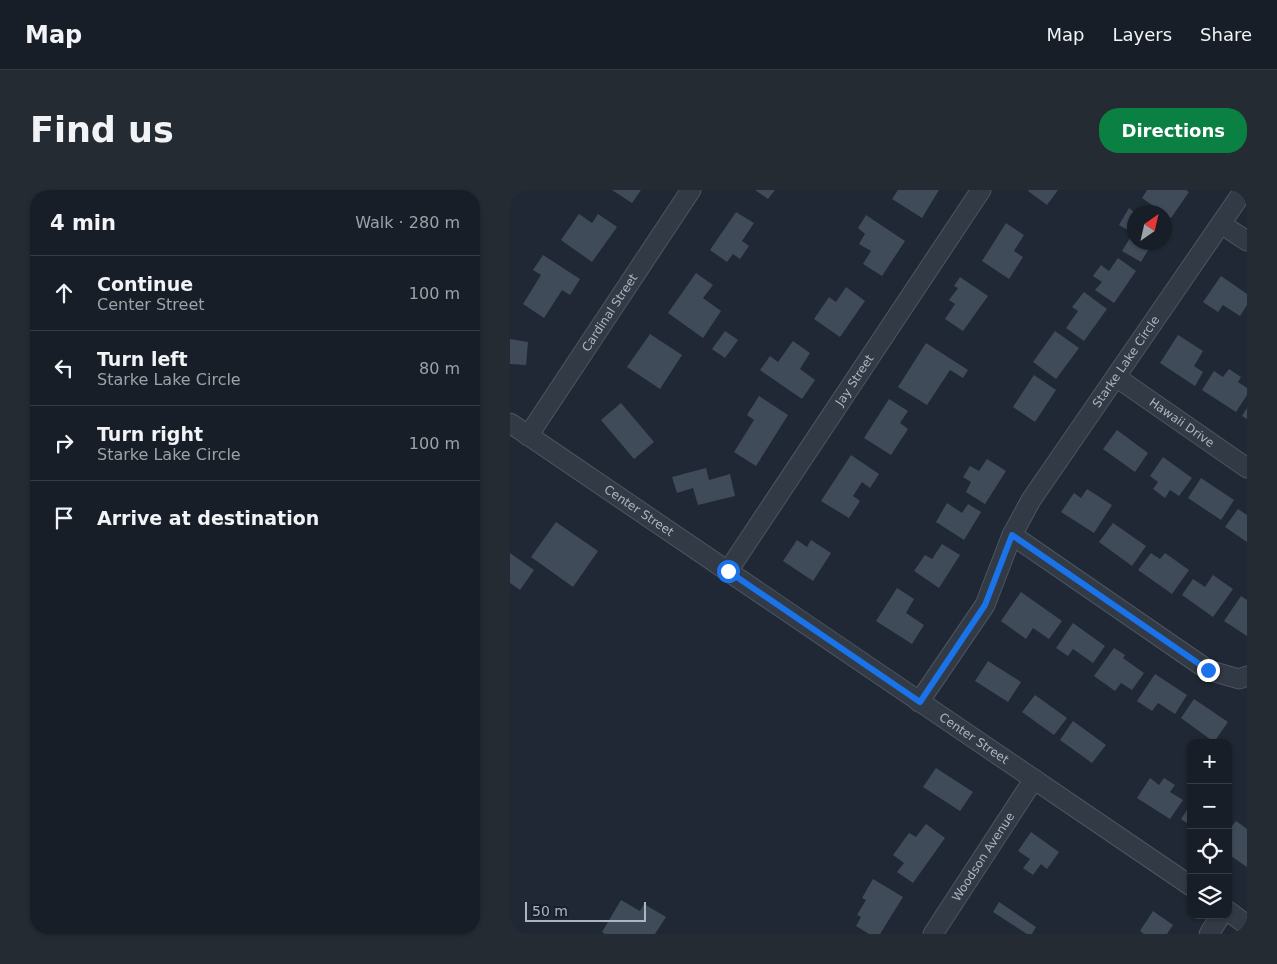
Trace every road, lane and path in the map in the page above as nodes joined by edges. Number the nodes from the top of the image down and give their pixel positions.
1 (692, 190) edge
2 (982, 190) edge
3 (1244, 190) edge
4 (1221, 224) junction
5 (1247, 241) edge
6 (1116, 377) junction
7 (510, 423) edge
8 (528, 436) junction
9 (1247, 468) edge
10 (1012, 535) junction
11 (728, 571) junction
12 (1247, 676) edge
13 (920, 702) junction
14 (1034, 779) junction
15 (1187, 883) edge
16 (1232, 914) edge
17 (1219, 919) edge
18 (1247, 925) edge
19 (933, 934) edge
20 (1209, 934) edge

1 - 8 street, Cardinal Street
2 - 11 street, Jay Street
3 - 4 street, Starke Lake Circle
4 - 5 street
4 - 6 street, Starke Lake Circle
6 - 9 street, Hawaii Drive
6 - 10 street, Starke Lake Circle
7 - 8 street, Center Street
8 - 11 street, Center Street
10 - 12 street
10 - 13 street, Starke Lake Circle
11 - 13 street, Center Street
13 - 14 street, Center Street
14 - 15 street, Center Street
14 - 19 street, Woodson Avenue
16 - 18 street
17 - 20 street

